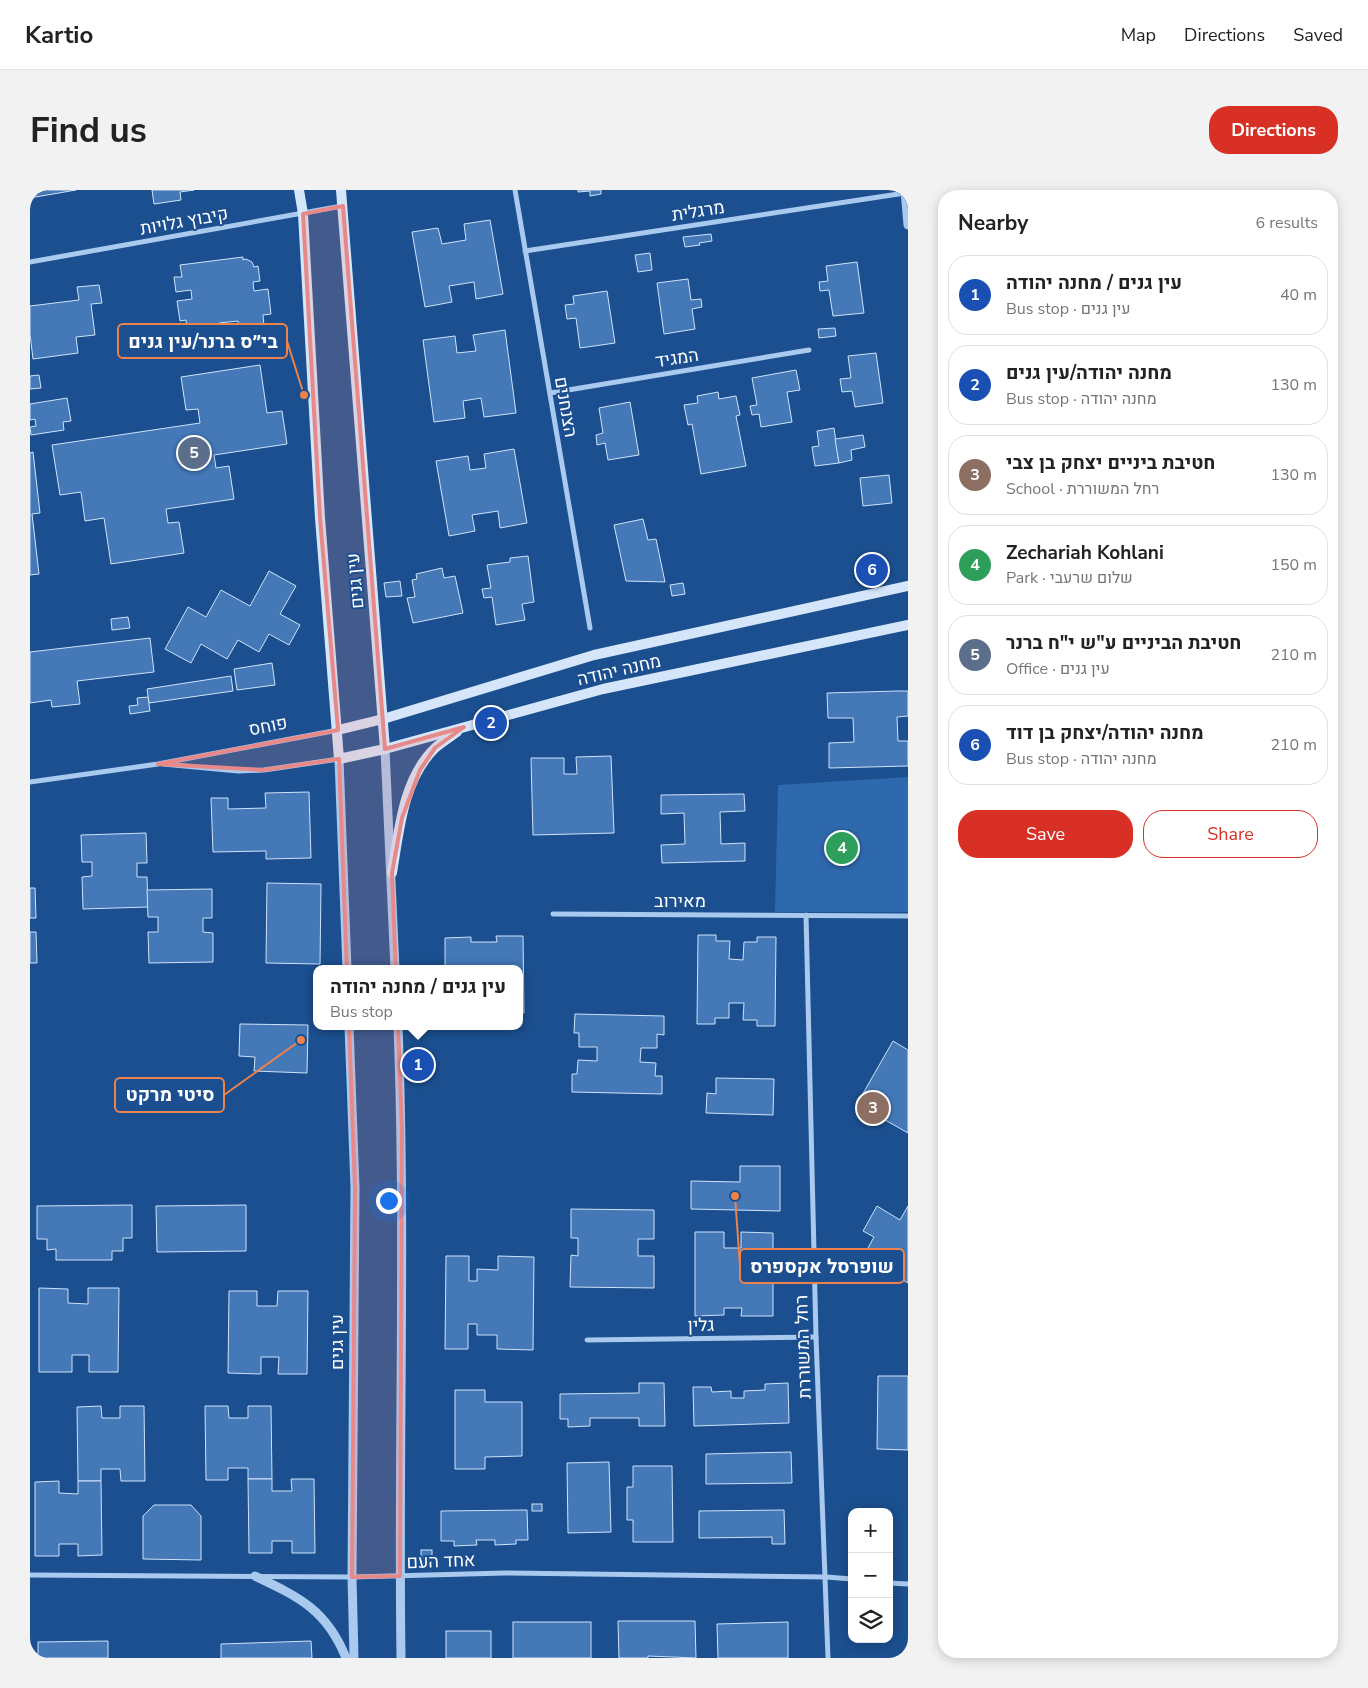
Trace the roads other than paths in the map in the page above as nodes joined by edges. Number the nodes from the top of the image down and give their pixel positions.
1 (299, 190) edge
2 (341, 190) edge
3 (515, 190) edge
4 (905, 191) edge
5 (343, 206) junction
6 (302, 214) junction
7 (908, 225) edge
8 (525, 251) junction
9 (30, 262) edge
10 (809, 350) dead end
11 (550, 393) junction
12 (908, 586) edge
13 (908, 625) edge
14 (590, 628) dead end
15 (383, 719) junction
16 (464, 727) junction
17 (338, 730) junction
18 (386, 749) junction
19 (340, 759) junction
20 (158, 764) junction
21 (30, 782) edge
22 (392, 873) junction
23 (554, 914) dead end
24 (806, 915) junction
25 (908, 916) edge
26 (347, 965) edge
27 (396, 965) edge
28 (349, 1030) edge
29 (398, 1030) edge
30 (816, 1337) junction
31 (587, 1340) dead end
32 (30, 1575) edge
33 (255, 1576) junction
34 (400, 1576) junction
35 (352, 1577) junction
36 (826, 1577) junction
37 (848, 1579) edge
38 (893, 1582) edge
39 (908, 1584) edge
40 (346, 1658) edge
41 (354, 1658) edge
42 (402, 1658) edge
43 (828, 1658) edge

1 - 6 main road, עין גנים
2 - 5 main road, עין גנים
3 - 8 street, הצנחנים
4 - 7 street
4 - 8 street, מרגלית
5 - 6 street, קיבוץ גלויות
5 - 15 main road, עין גנים
6 - 9 street, קיבוץ גלויות
6 - 17 main road, עין גנים
8 - 11 street, הצנחנים
10 - 11 street, המגיד
11 - 14 street, הצנחנים
12 - 15 main road, מחנה יהודה
13 - 16 main road, מחנה יהודה
15 - 17 main road, פוחס
15 - 18 main road, עין גנים
16 - 18 main road, מחנה יהודה
16 - 22 main road
17 - 19 main road, עין גנים
17 - 20 street, פוחס
18 - 19 main road, מחנה יהודה
18 - 22 street, עין גנים
19 - 20 street, פוחס
19 - 26 street, עין גנים
20 - 21 street, פוחס
22 - 27 street, עין גנים
23 - 24 street, מאירוב
24 - 25 street, מאירוב
24 - 30 street, רחל המשוררת
28 - 35 street, עין גנים
29 - 34 street
30 - 31 street, גלין
30 - 36 street, רחל המשוררת
32 - 33 street, אחד העם
33 - 35 street, אחד העם
33 - 40 street
34 - 35 street, אחד העם
34 - 36 street, אחד העם
34 - 42 street
35 - 41 street, עין גנים
36 - 37 street, אחד העם
36 - 43 street, רחל המשוררת
38 - 39 street

